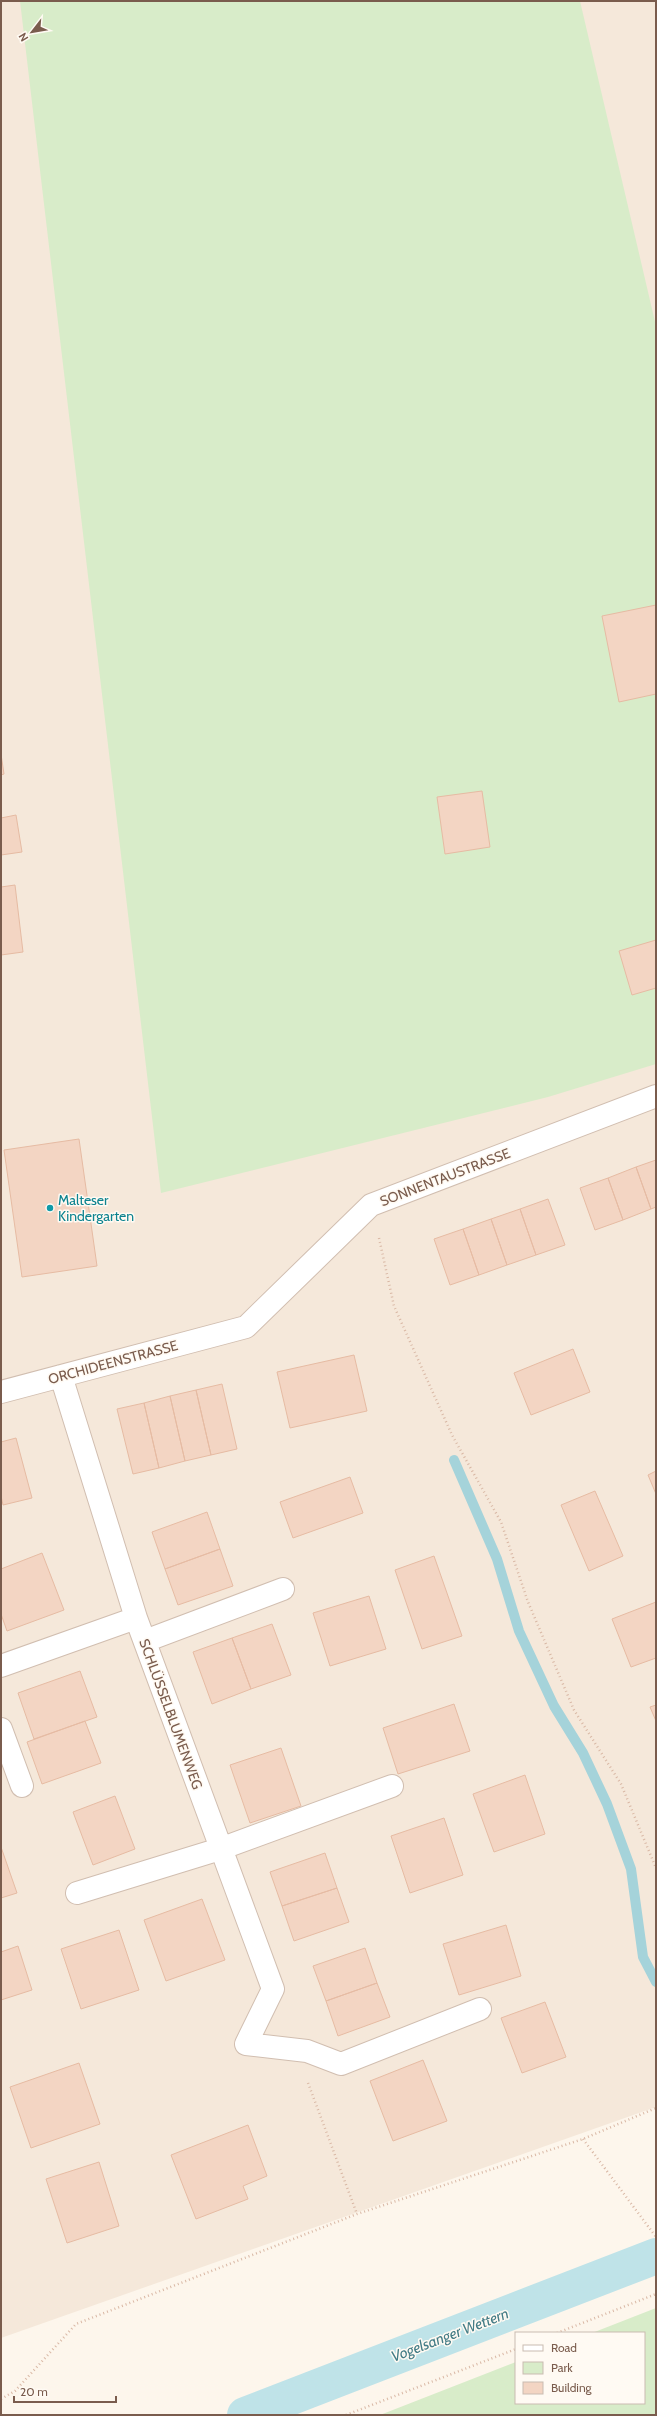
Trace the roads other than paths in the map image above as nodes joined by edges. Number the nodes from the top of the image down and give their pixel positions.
1 (656, 1096) edge
2 (226, 1333) joint
3 (61, 1376) junction
4 (1, 1392) edge
5 (283, 1589) dead end
6 (136, 1618) junction
7 (145, 1641) junction
8 (1, 1666) edge
9 (1, 1729) edge
10 (22, 1786) dead end
11 (392, 1786) dead end
12 (220, 1849) junction
13 (77, 1893) dead end
14 (480, 2009) dead end

1 - 2 street, SONNENTAUSTRASSE
2 - 3 street, ORCHIDEENSTRASSE
3 - 4 street, ORCHIDEENSTRASSE
3 - 6 street, SCHLÜSSELBLUMENWEG
5 - 7 street
6 - 7 street, SCHLÜSSELBLUMENWEG
6 - 8 street
7 - 12 street, SCHLÜSSELBLUMENWEG
9 - 10 street
11 - 12 street
12 - 13 street
12 - 14 street, SCHLÜSSELBLUMENWEG

